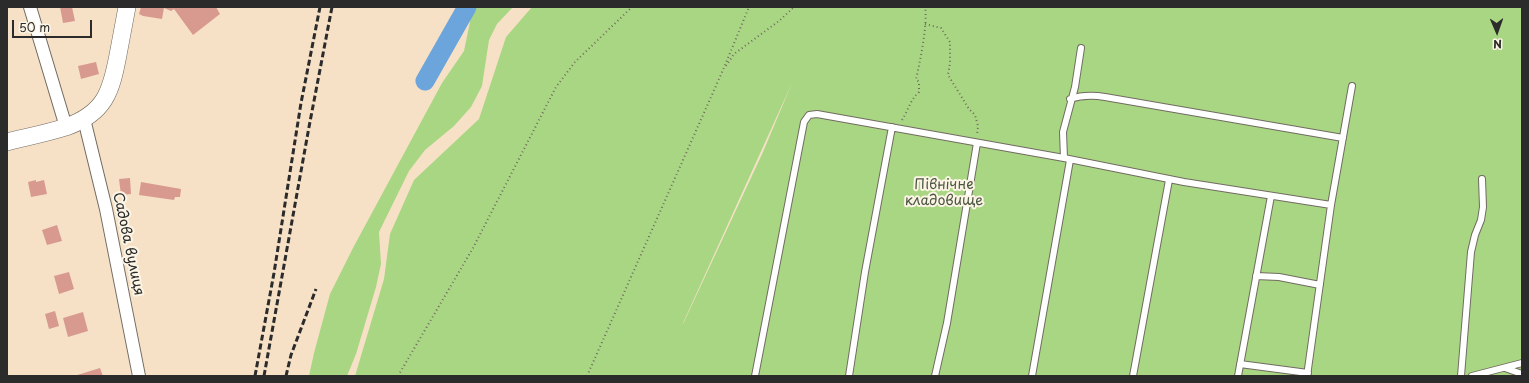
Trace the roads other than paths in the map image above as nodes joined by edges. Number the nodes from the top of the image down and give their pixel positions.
1 (30, 7) edge
2 (127, 7) edge
3 (1081, 48) dead end
4 (1352, 86) dead end
5 (1070, 99) junction
6 (84, 119) junction
7 (66, 127) junction
8 (892, 127) junction
9 (1343, 138) junction
10 (7, 142) edge
11 (977, 142) junction
12 (1067, 159) junction
13 (1482, 179) dead end
14 (1169, 180) junction
15 (1271, 196) junction
16 (1331, 205) junction
17 (1256, 276) junction
18 (1320, 285) junction
19 (1522, 363) edge
20 (1240, 364) junction
21 (1505, 368) junction
22 (1308, 374) edge
23 (1522, 374) edge
24 (139, 376) edge
25 (755, 376) edge
26 (849, 376) edge
27 (935, 376) edge
28 (1032, 376) edge
29 (1133, 376) edge
30 (1238, 376) edge
31 (1461, 376) edge
32 (1472, 376) edge

1 - 7 street
2 - 6 street
3 - 5 lane
4 - 9 lane
5 - 9 lane
5 - 12 lane
6 - 7 street
6 - 24 street, Садова вулиця
7 - 10 street
8 - 11 lane
8 - 25 lane
8 - 26 lane
9 - 16 lane
11 - 12 lane
11 - 27 lane
12 - 14 lane
12 - 28 lane
13 - 31 lane
14 - 15 lane
14 - 29 lane
15 - 16 lane
15 - 17 lane
16 - 18 lane
17 - 18 lane
17 - 20 lane
18 - 22 lane
19 - 21 lane
20 - 22 lane
20 - 30 lane
21 - 23 lane
21 - 32 lane

